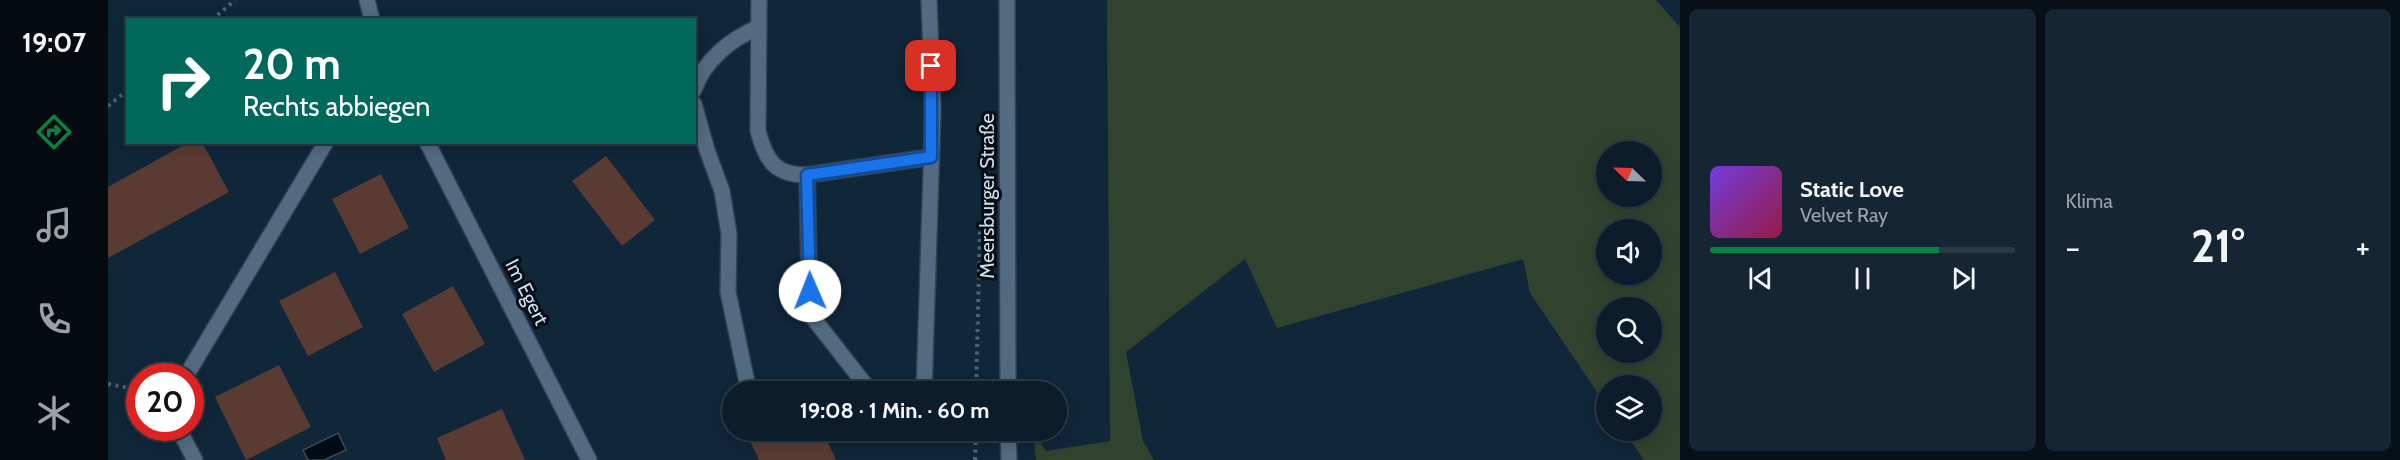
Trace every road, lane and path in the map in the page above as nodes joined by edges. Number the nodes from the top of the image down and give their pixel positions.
1 (235, 0) edge
2 (367, 0) edge
3 (759, 0) edge
4 (929, 0) edge
5 (1008, 0) edge
6 (214, 18) edge
7 (372, 18) edge
8 (759, 27) junction
9 (696, 84) edge
10 (126, 92) edge
11 (108, 106) edge
12 (696, 111) edge
13 (325, 144) edge
14 (428, 144) edge
15 (931, 157) junction
16 (807, 175) junction
17 (194, 363) edge
18 (747, 381) edge
19 (862, 381) edge
20 (924, 381) edge
21 (1008, 381) edge
22 (108, 384) edge
23 (126, 387) edge
24 (185, 441) edge
25 (976, 441) edge
26 (1008, 441) edge
27 (195, 460) edge
28 (589, 460) edge
29 (975, 460) edge
30 (1009, 460) edge

1 - 6 path
2 - 7 street
3 - 8 street
4 - 15 street
5 - 21 street, Meersburger Straße
8 - 9 street
8 - 16 street
10 - 11 path
12 - 18 street
13 - 17 street
14 - 28 street, Im Egert
15 - 16 street
15 - 20 street
16 - 19 street
22 - 23 path
24 - 27 street
25 - 29 path
26 - 30 street

